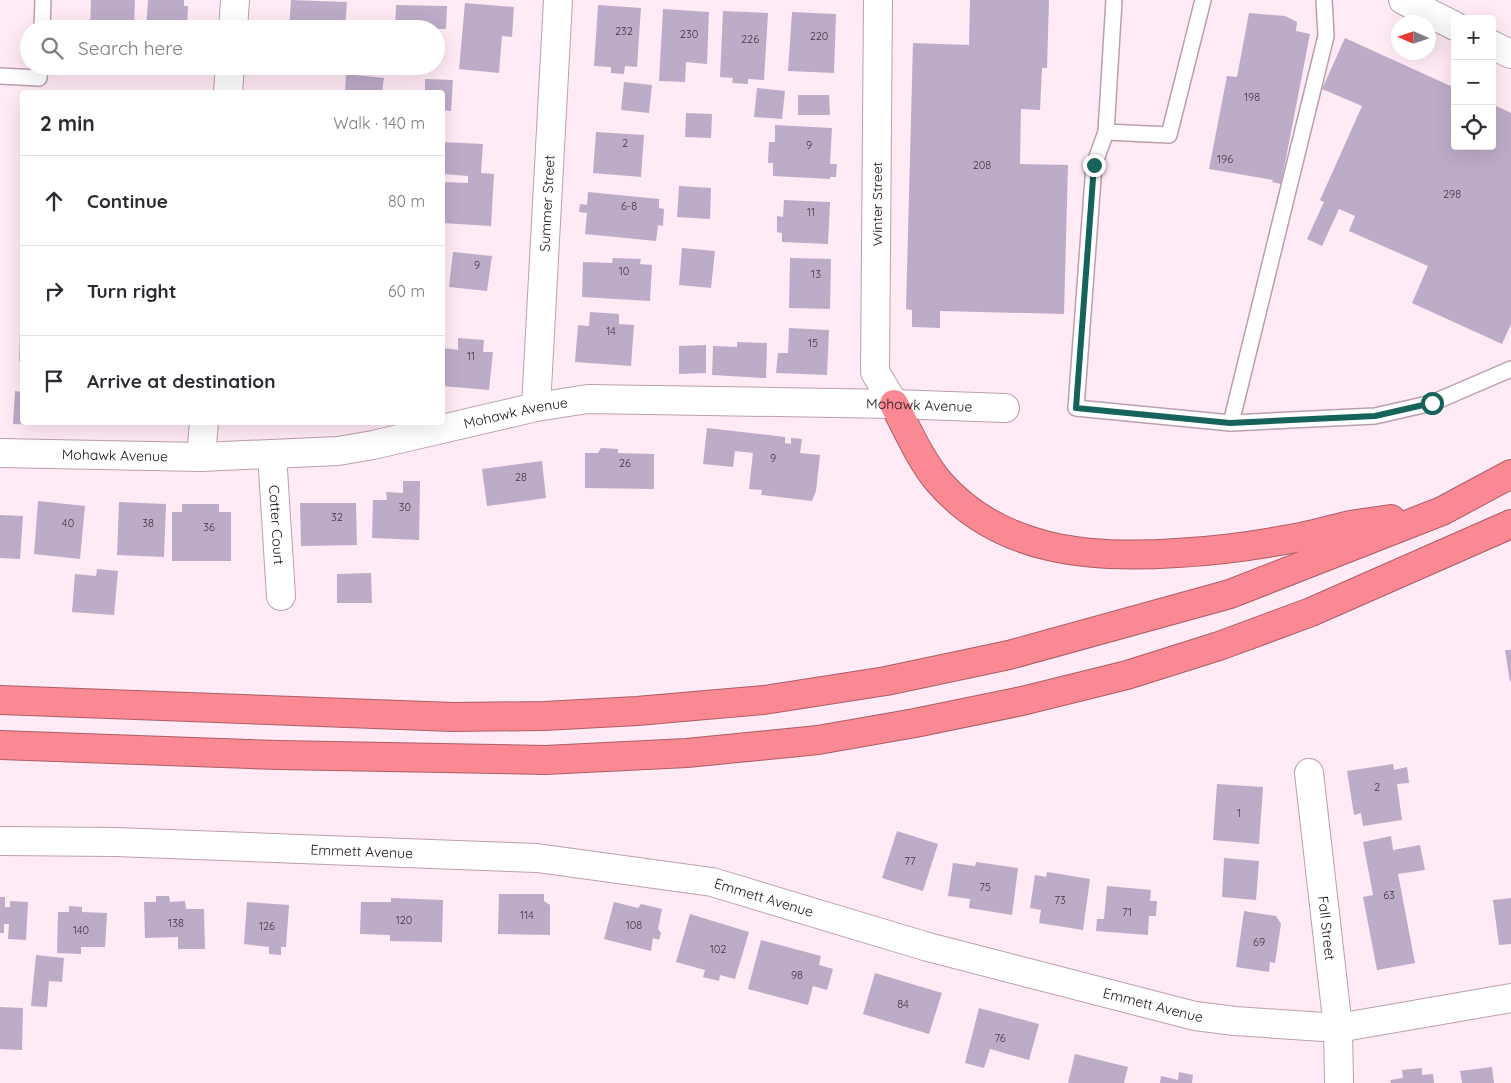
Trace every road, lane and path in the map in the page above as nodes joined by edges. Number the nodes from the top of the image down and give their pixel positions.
1 (43, 0) edge
2 (235, 0) edge
3 (558, 0) edge
4 (878, 0) edge
5 (1114, 0) edge
6 (1203, 0) edge
7 (1324, 0) edge
8 (1403, 0) edge
9 (42, 20) edge
10 (234, 20) edge
11 (1451, 24) edge
12 (1496, 47) edge
13 (1511, 54) edge
14 (39, 75) edge
15 (229, 75) edge
16 (0, 76) edge
17 (228, 90) edge
18 (1106, 132) junction
19 (1511, 369) edge
20 (894, 404) junction
21 (536, 407) junction
22 (1005, 408) dead end
23 (1230, 423) junction
24 (204, 425) edge
25 (0, 453) edge
26 (272, 454) junction
27 (202, 457) junction
28 (1511, 474) edge
29 (1442, 511) junction
30 (1511, 524) edge
31 (281, 596) dead end
32 (0, 700) edge
33 (0, 745) edge
34 (1309, 773) dead end
35 (0, 841) edge
36 (1511, 998) edge
37 (1338, 1028) junction
38 (1339, 1083) edge

1 - 9 lane
2 - 10 street
3 - 21 street, Summer Street
4 - 20 street, Winter Street
5 - 18 lane
6 - 18 lane
7 - 23 lane
8 - 11 street
12 - 13 street
14 - 16 lane
15 - 17 street
18 - 23 lane
19 - 23 lane
20 - 21 street, Mohawk Avenue
20 - 22 street, Mohawk Avenue
20 - 29 highway
21 - 26 street, Mohawk Avenue
24 - 27 street
25 - 27 street, Mohawk Avenue
26 - 27 street, Mohawk Avenue
26 - 31 street, Cotter Court
28 - 29 highway
29 - 32 highway
30 - 33 highway
34 - 37 street, Fall Street
35 - 37 street, Emmett Avenue
36 - 37 street, Emmett Avenue
37 - 38 street, Fall Street

